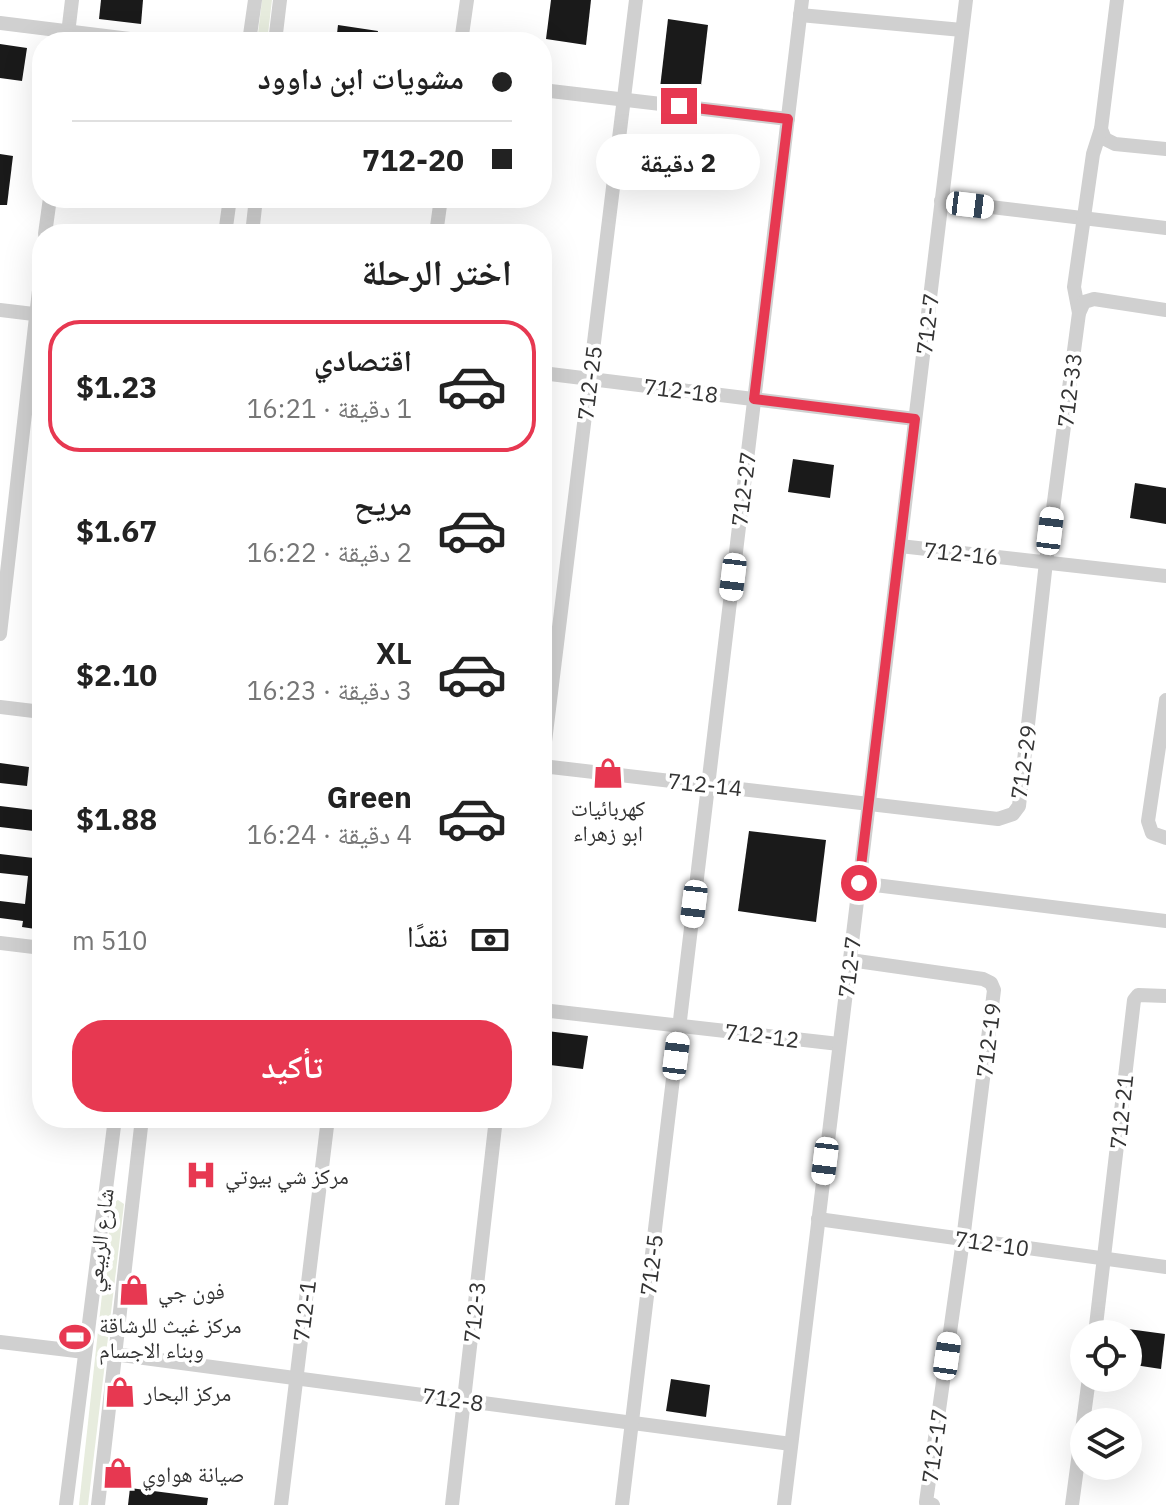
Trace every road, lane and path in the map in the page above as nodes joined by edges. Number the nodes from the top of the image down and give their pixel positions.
1 (72, 0) edge
2 (255, 0) edge
3 (280, 0) edge
4 (467, 0) edge
5 (636, 0) edge
6 (966, 0) edge
7 (1117, 0) edge
8 (801, 8) edge
9 (0, 23) edge
10 (962, 30) junction
11 (44, 32) edge
12 (69, 32) edge
13 (250, 32) edge
14 (276, 32) edge
15 (462, 32) edge
16 (552, 91) edge
17 (624, 100) junction
18 (788, 119) junction
19 (1101, 129) junction
20 (1166, 149) edge
21 (941, 201) junction
22 (1084, 218) junction
23 (1166, 228) edge
24 (0, 310) edge
25 (1166, 310) edge
26 (1079, 313) junction
27 (32, 314) edge
28 (32, 372) edge
29 (552, 374) edge
30 (590, 379) junction
31 (754, 399) junction
32 (915, 419) junction
33 (900, 546) junction
34 (1046, 562) junction
35 (1166, 576) edge
36 (0, 634) edge
37 (552, 685) edge
38 (1166, 700) edge
39 (0, 707) edge
40 (32, 711) edge
41 (1161, 766) edge
42 (552, 767) edge
43 (708, 785) junction
44 (869, 802) junction
45 (1166, 838) edge
46 (859, 883) junction
47 (1166, 921) edge
48 (0, 943) edge
49 (32, 947) edge
50 (850, 960) junction
51 (1166, 996) edge
52 (552, 1011) edge
53 (679, 1026) junction
54 (839, 1044) junction
55 (114, 1128) edge
56 (141, 1128) edge
57 (327, 1128) edge
58 (495, 1128) edge
59 (107, 1179) junction
60 (133, 1183) junction
61 (818, 1219) junction
62 (963, 1240) junction
63 (1105, 1258) junction
64 (1166, 1267) edge
65 (1097, 1320) edge
66 (0, 1342) edge
67 (85, 1352) junction
68 (114, 1354) junction
69 (296, 1378) junction
70 (1087, 1392) edge
71 (464, 1401) junction
72 (632, 1423) junction
73 (791, 1444) junction
74 (928, 1504) edge
75 (66, 1505) edge
76 (98, 1505) edge
77 (281, 1505) edge
78 (452, 1505) edge
79 (622, 1505) edge
80 (784, 1505) edge
81 (1072, 1505) edge

1 - 12 street
2 - 13 street
3 - 14 street
4 - 15 street
5 - 17 street, 712-25
6 - 10 street, 712-7
7 - 19 street, 712-33
8 - 10 street
8 - 18 street, 712-27
9 - 11 street
10 - 21 street, 712-7
16 - 17 street
17 - 18 street
17 - 30 street, 712-25
18 - 31 street, 712-27
19 - 20 street
19 - 22 street, 712-33
21 - 22 street
21 - 32 street, 712-7
22 - 23 street
22 - 26 street, 712-33
24 - 27 street
25 - 26 street
26 - 34 street, 712-33
28 - 36 street
29 - 30 street, 712-18
30 - 31 street, 712-18
30 - 37 street, 712-25
31 - 32 street, 712-18
31 - 43 street, 712-27
32 - 33 street, 712-7
33 - 34 street, 712-16
33 - 44 street, 712-7
34 - 35 street, 712-16
34 - 44 street, 712-29
38 - 41 street
39 - 40 street
41 - 45 street
42 - 43 street, 712-14
43 - 44 street, 712-14
43 - 53 street, 712-27
44 - 46 street, 712-7
46 - 47 street
46 - 50 street, 712-7
48 - 49 street
50 - 54 street, 712-7
50 - 62 street, 712-19
51 - 63 street, 712-21
52 - 53 street, 712-12
53 - 54 street, 712-12
53 - 72 street, 712-5
54 - 61 street, 712-7
55 - 59 street, شارع الربيعي
56 - 60 street, شارع الربيعي
57 - 69 street, 712-1
58 - 71 street, 712-3
59 - 60 street
59 - 67 street, شارع الربيعي
60 - 68 street, شارع الربيعي
61 - 62 street, 712-10
61 - 73 street, 712-7
62 - 63 street, 712-10
62 - 74 street, 712-17
63 - 64 street, 712-10
63 - 65 street
66 - 67 street
67 - 75 street, شارع الربيعي
68 - 69 street, 712-8
68 - 76 street, شارع الربيعي
69 - 71 street, 712-8
69 - 77 street, 712-1
70 - 81 street
71 - 72 street, 712-8
71 - 78 street, 712-3
72 - 73 street, 712-8
72 - 79 street, 712-5
73 - 80 street, 712-7

